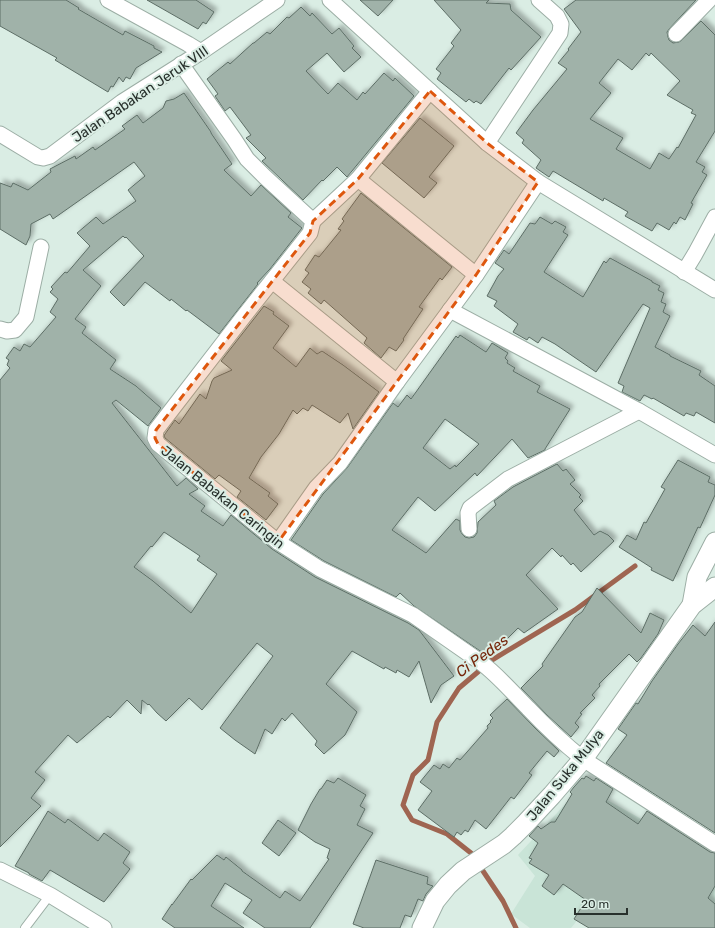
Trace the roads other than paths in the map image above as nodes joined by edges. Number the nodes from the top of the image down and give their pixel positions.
1 (108, 0) edge
2 (277, 0) edge
3 (330, 0) edge
4 (539, 0) edge
5 (710, 0) edge
6 (715, 5) edge
7 (676, 34) dead end
8 (201, 52) junction
9 (181, 64) junction
10 (430, 91) junction
11 (0, 134) edge
12 (487, 143) junction
13 (358, 179) junction
14 (538, 182) junction
15 (715, 217) edge
16 (313, 221) junction
17 (41, 247) dead end
18 (684, 272) junction
19 (476, 275) junction
20 (272, 281) junction
21 (715, 290) edge
22 (450, 310) junction
23 (0, 329) edge
24 (397, 382) junction
25 (639, 410) junction
26 (715, 455) edge
27 (469, 529) dead end
28 (278, 542) junction
29 (715, 542) edge
30 (715, 587) edge
31 (692, 605) junction
32 (583, 759) junction
33 (715, 844) edge
34 (0, 870) edge
35 (50, 895) junction
36 (25, 928) edge
37 (104, 928) edge
38 (422, 928) edge

1 - 8 street
2 - 8 street, Jalan Babakan Jeruk VIII
3 - 10 street
4 - 12 street
5 - 6 street
5 - 7 street
8 - 9 street, Jalan Babakan Jeruk VIII
9 - 11 street, Jalan Babakan Jeruk VIII
9 - 16 street
10 - 12 street
10 - 13 street
12 - 14 street
13 - 16 street
13 - 19 street
14 - 18 street
14 - 19 street
15 - 18 street
16 - 20 street, Jalan Babakan Caringin
17 - 23 street
18 - 21 street
19 - 22 street
20 - 24 street
20 - 28 street, Jalan Babakan Caringin
22 - 24 street
22 - 25 street
24 - 28 street
25 - 26 street
25 - 27 street
28 - 32 street, Jalan Babakan Caringin
29 - 31 street, Jalan Suka Mulya
30 - 31 street, Jalan Suka Mulya
31 - 32 street, Jalan Suka Mulya
32 - 33 street, Jalan Babakan Caringin
32 - 38 street, Jalan Suka Mulya
34 - 35 street
35 - 36 lane
35 - 37 street

